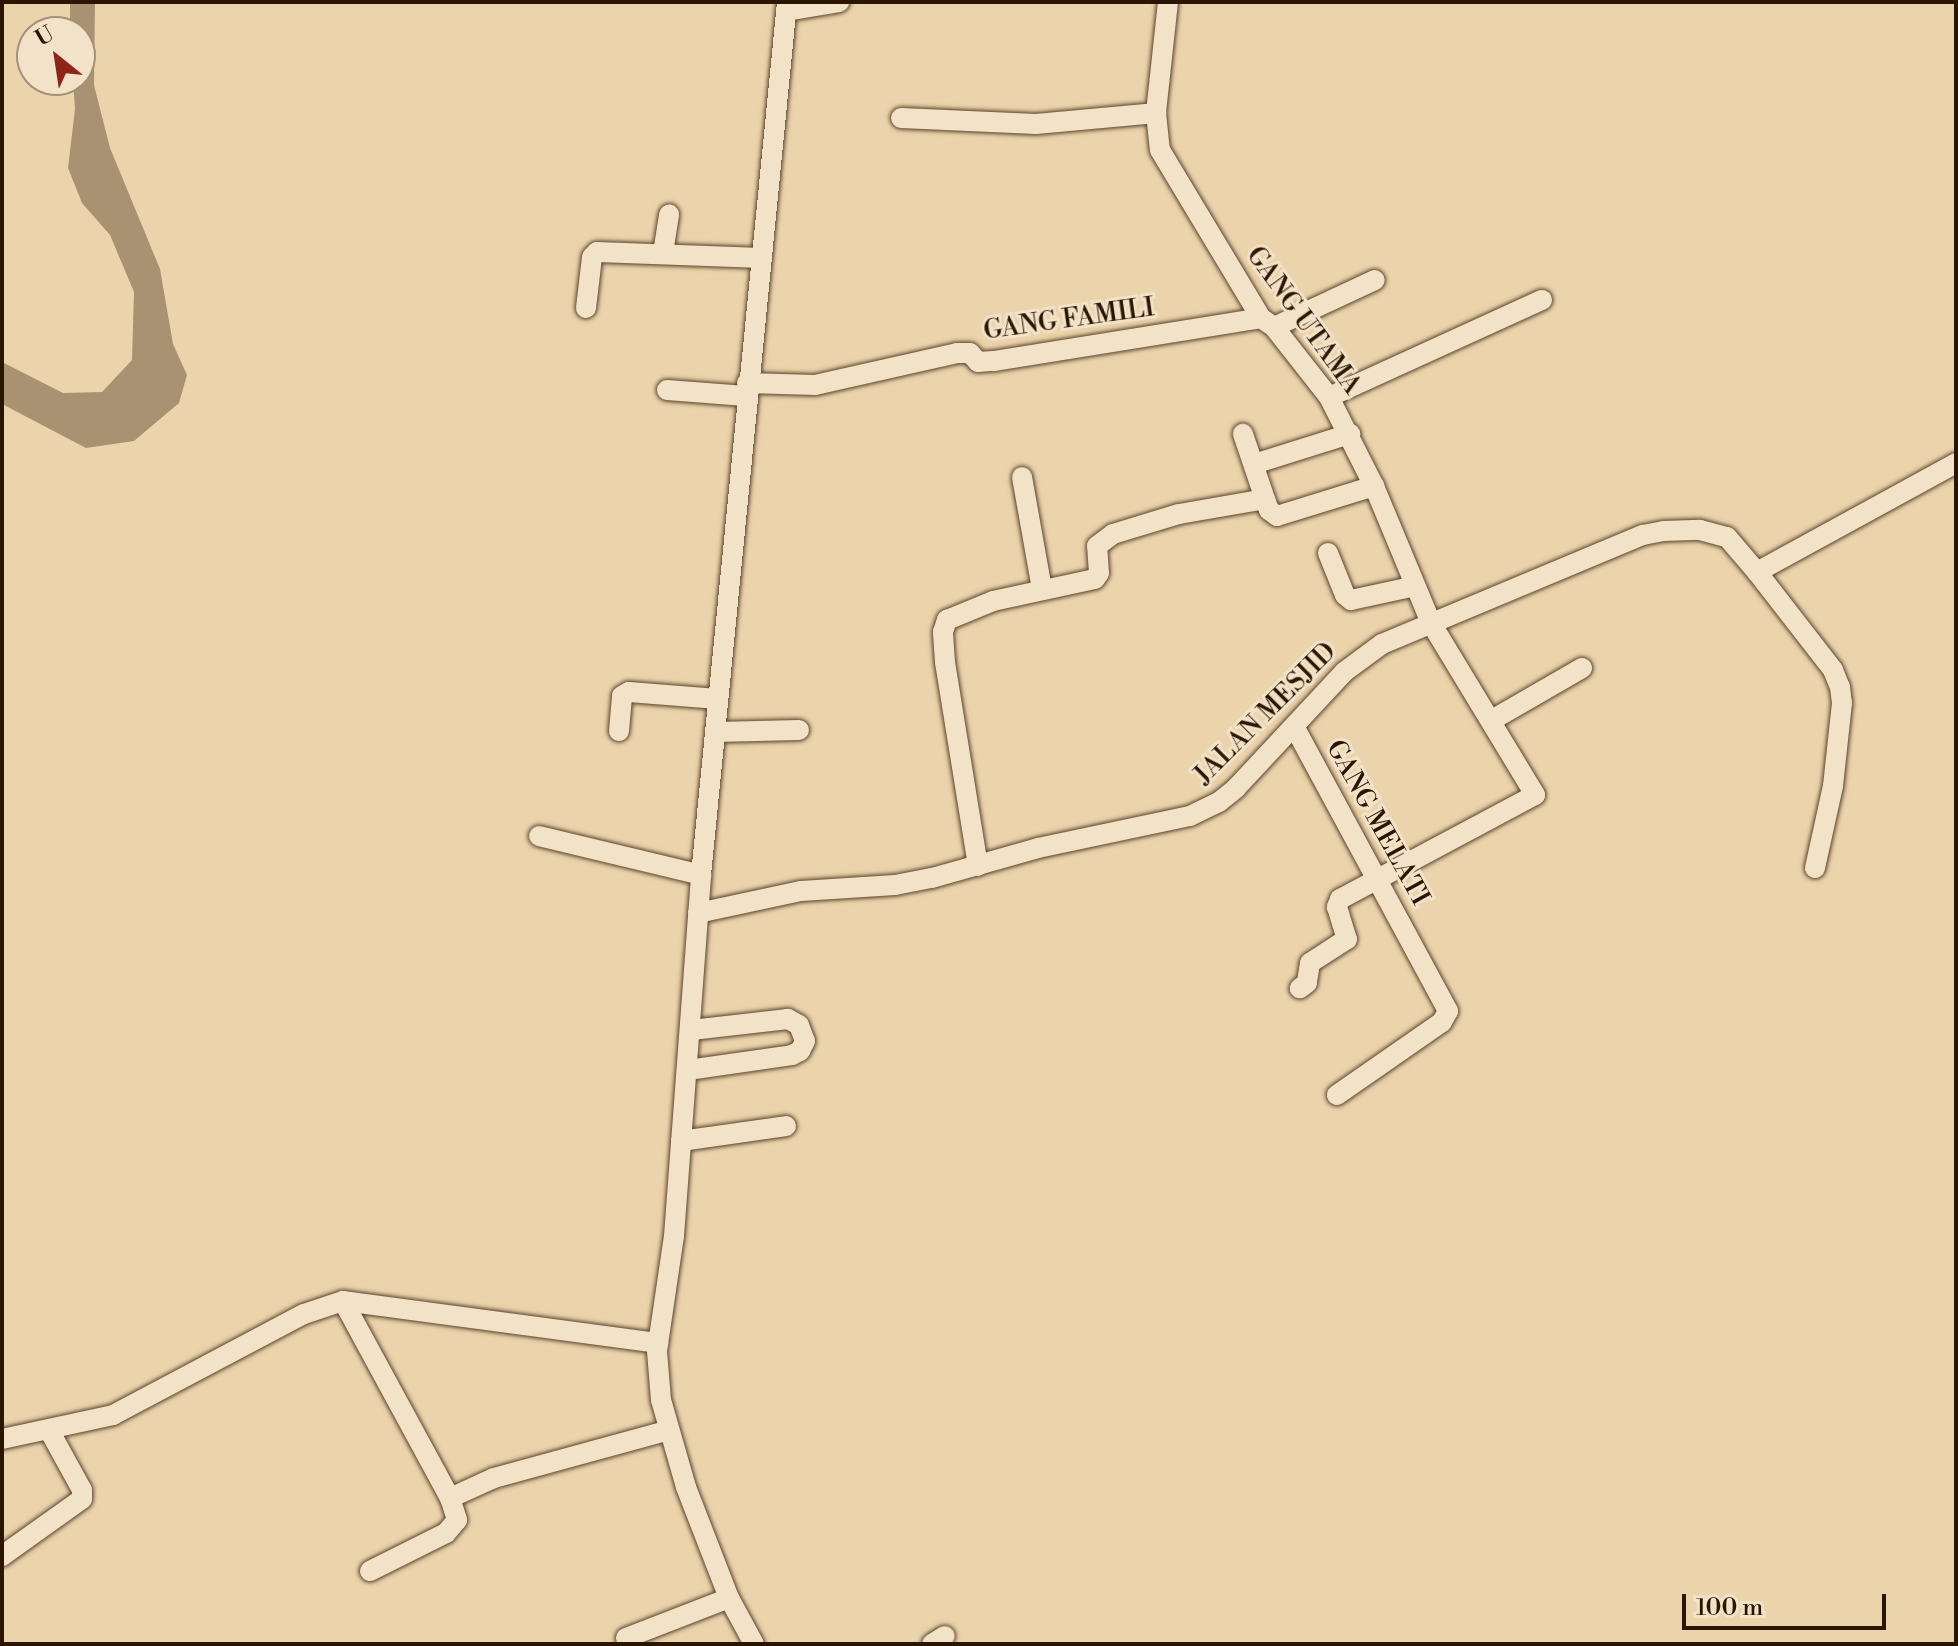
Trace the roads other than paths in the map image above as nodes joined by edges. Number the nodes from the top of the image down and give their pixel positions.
1 (839, 2) edge
2 (1168, 2) edge
3 (786, 6) edge
4 (1156, 113) junction
5 (901, 118) dead end
6 (669, 214) dead end
7 (663, 253) junction
8 (762, 258) junction
9 (1375, 280) dead end
10 (1542, 300) dead end
11 (586, 308) dead end
12 (1268, 322) junction
13 (746, 389) junction
14 (667, 390) dead end
15 (1329, 397) junction
16 (1243, 434) dead end
17 (1350, 434) junction
18 (1956, 463) edge
19 (1254, 464) junction
20 (1022, 477) dead end
21 (1374, 486) junction
22 (1265, 499) junction
23 (1328, 553) dead end
24 (1757, 572) junction
25 (1416, 586) junction
26 (1042, 589) junction
27 (1431, 623) junction
28 (1582, 668) dead end
29 (718, 699) junction
30 (1492, 720) junction
31 (1295, 728) junction
32 (799, 730) dead end
33 (619, 731) dead end
34 (715, 732) junction
35 (539, 836) dead end
36 (978, 866) junction
37 (1815, 868) dead end
38 (701, 875) junction
39 (1378, 878) junction
40 (698, 913) junction
41 (1300, 988) dead end
42 (692, 1030) junction
43 (688, 1070) junction
44 (1337, 1095) dead end
45 (786, 1126) dead end
46 (681, 1141) junction
47 (343, 1301) junction
48 (658, 1343) junction
49 (49, 1430) junction
50 (669, 1430) junction
51 (2, 1439) edge
52 (450, 1498) junction
53 (2, 1556) edge
54 (370, 1571) dead end
55 (729, 1598) junction
56 (626, 1638) dead end
57 (754, 1644) edge

1 - 3 street
2 - 4 street, GANG UTAMA
3 - 8 street
4 - 5 street
4 - 12 street, GANG UTAMA
6 - 7 street
7 - 8 street
7 - 11 street
8 - 13 street
9 - 12 street, GANG FAMILI
10 - 15 street
12 - 13 street, GANG FAMILI
12 - 15 street, GANG UTAMA
13 - 14 street, GANG FAMILI
13 - 29 street
15 - 17 street, GANG UTAMA
16 - 19 street
17 - 19 street
17 - 21 street, GANG UTAMA
18 - 24 street
19 - 22 street
20 - 26 street
21 - 22 street
21 - 25 street, GANG UTAMA
22 - 26 street
23 - 25 street
24 - 27 street, JALAN MESJID
24 - 37 street, JALAN MESJID
25 - 27 street, GANG UTAMA
26 - 36 street
27 - 30 street, GANG UTAMA
27 - 31 street, JALAN MESJID
28 - 30 street
29 - 33 street
29 - 34 street
30 - 39 street, GANG UTAMA
31 - 36 street, JALAN MESJID
31 - 39 street, GANG MELATI
32 - 34 street
34 - 38 street
35 - 38 street
36 - 40 street, JALAN MESJID
38 - 40 street
39 - 41 street
39 - 44 street, GANG MELATI
40 - 42 street
42 - 43 street
42 - 43 street
43 - 46 street
45 - 46 street
46 - 48 street
47 - 48 street
47 - 49 street
47 - 52 street
48 - 50 street
49 - 51 street
49 - 53 street
50 - 52 street
50 - 55 street
52 - 54 street
55 - 56 street
55 - 57 street

